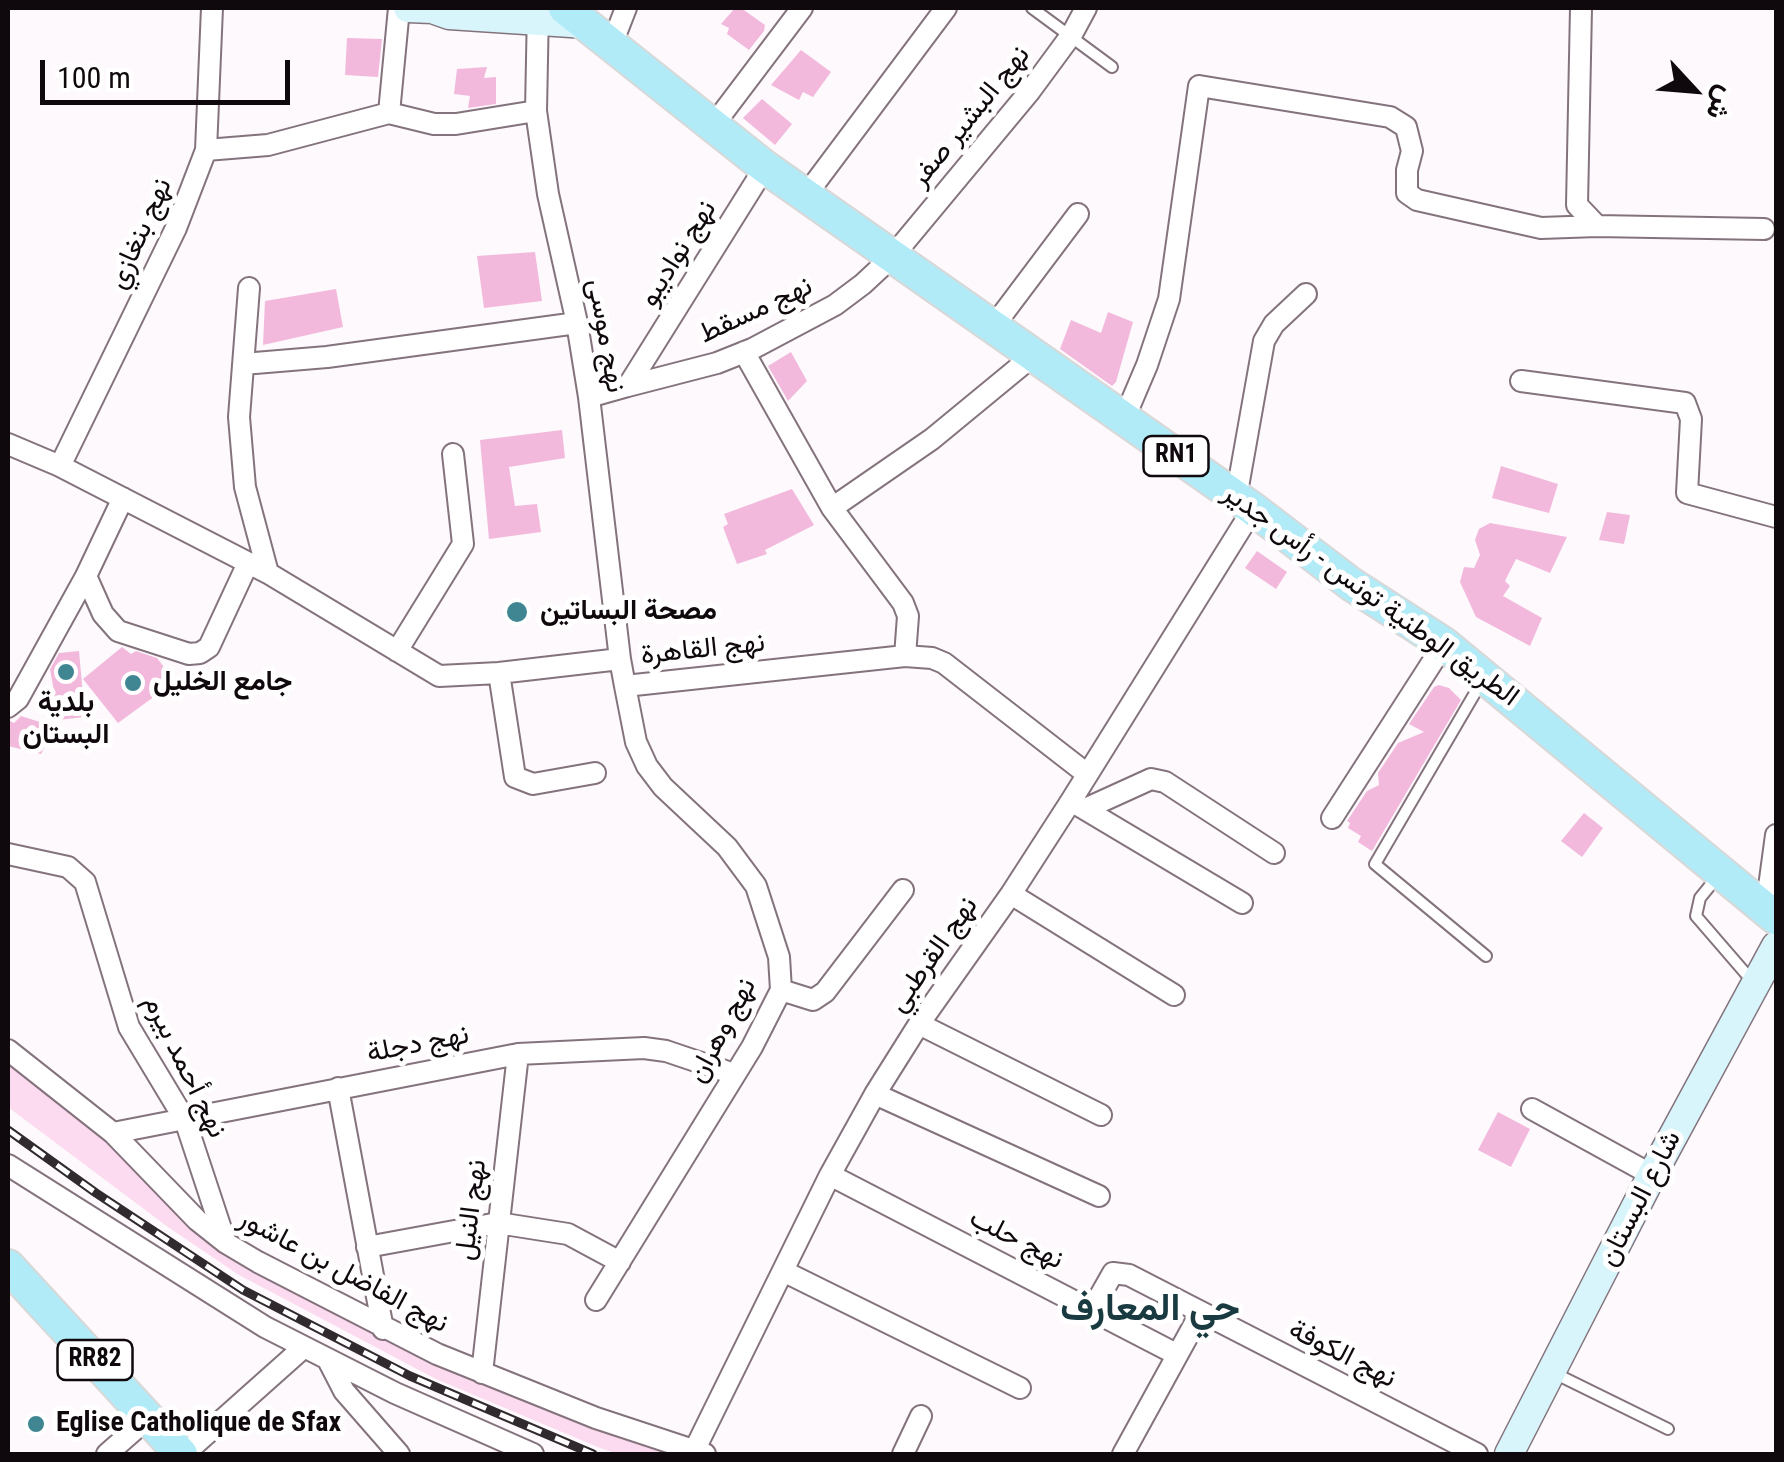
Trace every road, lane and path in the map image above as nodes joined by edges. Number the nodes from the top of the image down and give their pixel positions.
1 (212, 8) edge
2 (399, 8) edge
3 (408, 8) edge
4 (431, 8) edge
5 (626, 8) edge
6 (802, 8) edge
7 (946, 8) edge
8 (1032, 8) edge
9 (1086, 8) edge
10 (1581, 8) edge
11 (568, 21) edge
12 (1070, 36) junction
13 (1112, 67) dead end
14 (536, 112) junction
15 (389, 113) junction
16 (712, 127) junction
17 (206, 150) junction
18 (764, 167) junction
19 (806, 195) junction
20 (1078, 214) dead end
21 (1598, 226) junction
22 (1764, 229) dead end
23 (892, 257) junction
24 (249, 288) dead end
25 (1306, 294) dead end
26 (577, 323) junction
27 (993, 327) junction
28 (744, 352) junction
29 (1034, 355) junction
30 (243, 364) junction
31 (1520, 381) dead end
32 (628, 386) junction
33 (589, 397) junction
34 (1124, 419) junction
35 (8, 444) edge
36 (453, 454) dead end
37 (60, 466) junction
38 (123, 498) junction
39 (1245, 503) junction
40 (832, 508) junction
41 (1776, 517) edge
42 (248, 562) junction
43 (268, 573) junction
44 (86, 576) junction
45 (1444, 644) junction
46 (397, 651) junction
47 (905, 656) junction
48 (620, 659) junction
49 (498, 673) junction
50 (1485, 676) junction
51 (625, 686) junction
52 (8, 707) edge
53 (595, 773) dead end
54 (1087, 774) junction
55 (1078, 805) junction
56 (1332, 818) dead end
57 (1776, 835) edge
58 (1274, 853) dead end
59 (8, 854) edge
60 (1721, 872) junction
61 (903, 890) dead end
62 (1011, 894) junction
63 (1242, 903) dead end
64 (1771, 913) edge
65 (1776, 946) edge
66 (1486, 956) dead end
67 (1755, 984) junction
68 (781, 990) junction
69 (1174, 995) dead end
70 (919, 1024) junction
71 (8, 1050) edge
72 (518, 1054) junction
73 (734, 1074) junction
74 (338, 1088) junction
75 (875, 1094) junction
76 (1532, 1109) dead end
77 (1101, 1115) dead end
78 (185, 1120) junction
79 (112, 1134) junction
80 (8, 1164) edge
81 (830, 1175) junction
82 (1652, 1175) junction
83 (1099, 1196) dead end
84 (498, 1224) junction
85 (226, 1242) junction
86 (367, 1247) junction
87 (620, 1262) junction
88 (8, 1266) edge
89 (785, 1272) junction
90 (596, 1300) dead end
91 (1092, 1310) junction
92 (1201, 1312) junction
93 (384, 1329) junction
94 (304, 1348) junction
95 (1176, 1354) junction
96 (328, 1360) junction
97 (1553, 1372) junction
98 (482, 1373) junction
99 (1020, 1388) dead end
100 (921, 1416) dead end
101 (148, 1418) junction
102 (1668, 1430) dead end
103 (699, 1453) edge
104 (107, 1454) edge
105 (183, 1454) edge
106 (399, 1454) edge
107 (533, 1454) edge
108 (903, 1454) edge
109 (1123, 1454) edge
110 (1477, 1454) edge
111 (1509, 1454) edge

1 - 17 street, نهج بنغازي
2 - 15 street
3 - 4 main road
4 - 11 main road
5 - 11 street, نهج موسى
6 - 16 street
7 - 19 street
8 - 12 lane
9 - 12 street, نهج البشير صفر
10 - 21 street
11 - 14 street, نهج موسى
11 - 16 main road, الطريق الوطنية تونس - رأس جدير / RN1
12 - 13 lane
12 - 23 street, نهج البشير صفر
14 - 15 street
14 - 26 street, نهج موسى
15 - 17 street
16 - 18 main road, الطريق الوطنية تونس - رأس جدير / RN1
17 - 37 street, نهج بنغازي
18 - 19 main road, الطريق الوطنية تونس - رأس جدير / RN1
18 - 32 street, نهج نواديبو
19 - 23 main road, الطريق الوطنية تونس - رأس جدير / RN1
20 - 27 street
21 - 22 street
21 - 34 street
23 - 27 main road, الطريق الوطنية تونس - رأس جدير / RN1
23 - 28 street, نهج مسقط
24 - 30 street
25 - 39 street
26 - 30 street
26 - 33 street, نهج موسى
27 - 29 main road, الطريق الوطنية تونس - رأس جدير / RN1
28 - 32 street, نهج مسقط
28 - 40 street
29 - 34 main road, الطريق الوطنية تونس - رأس جدير / RN1
29 - 40 street
30 - 43 street
31 - 41 street
32 - 33 street
33 - 48 street, نهج موسى
34 - 39 main road, الطريق الوطنية تونس - رأس جدير / RN1
35 - 37 street, نهج القاهرة
36 - 46 street
37 - 38 street, نهج القاهرة
38 - 42 street, نهج القاهرة
38 - 44 street
39 - 45 main road, الطريق الوطنية تونس - رأس جدير / RN1
39 - 54 street, نهج القرطبي
40 - 47 street
42 - 43 street, نهج القاهرة
42 - 44 street
43 - 46 street, نهج القاهرة
44 - 52 street
45 - 50 main road, الطريق الوطنية تونس - رأس جدير / RN1
45 - 56 street
46 - 49 street, نهج القاهرة
47 - 51 street, نهج القاهرة
47 - 54 street, نهج القاهرة
48 - 49 street, نهج القاهرة
48 - 51 street, نهج القاهرة
49 - 53 street
50 - 60 main road, الطريق الوطنية تونس - رأس جدير / RN1
50 - 66 lane
51 - 68 street, نهج وهران
54 - 55 street, نهج القرطبي
55 - 58 street
55 - 62 street, نهج القرطبي
55 - 63 street
57 - 64 street
59 - 78 street, نهج أحمد بيرم
60 - 64 main road, الطريق الوطنية تونس - رأس جدير / RN1
60 - 67 lane
61 - 68 street
62 - 69 street
62 - 70 street, نهج القرطبي
65 - 67 main road, شارع البستان
67 - 82 main road, شارع البستان
68 - 73 street, نهج وهران
70 - 75 street, نهج القرطبي
70 - 77 street
71 - 79 street, نهج الفاضل بن عاشور
72 - 73 street, نهج دجلة
72 - 74 street, نهج دجلة
72 - 84 street, نهج النيل
73 - 87 street, نهج وهران
74 - 78 street, نهج دجلة
74 - 86 street
75 - 81 street, نهج القرطبي
75 - 83 street
76 - 82 street
78 - 79 street, نهج دجلة
78 - 85 street, نهج أحمد بيرم
79 - 85 street, نهج الفاضل بن عاشور
80 - 94 street
81 - 89 street, نهج القرطبي
81 - 91 street, نهج حلب
82 - 97 main road, شارع البستان
84 - 86 street
84 - 87 street
84 - 98 street, نهج النيل
85 - 93 street, نهج الفاضل بن عاشور
86 - 93 street
87 - 90 street, نهج وهران
88 - 101 main road, RR82
89 - 99 street
89 - 103 street, نهج القرطبي
91 - 92 street, نهج الكوفة
91 - 95 street, نهج حلب
92 - 95 street
92 - 110 street, نهج الكوفة
93 - 98 street, نهج الفاضل بن عاشور
94 - 96 street
94 - 105 street
95 - 109 street
96 - 106 street
96 - 107 street
97 - 102 lane
97 - 111 main road, شارع البستان
98 - 103 street, نهج الفاضل بن عاشور
100 - 108 street
101 - 104 street
101 - 105 main road, RR82

